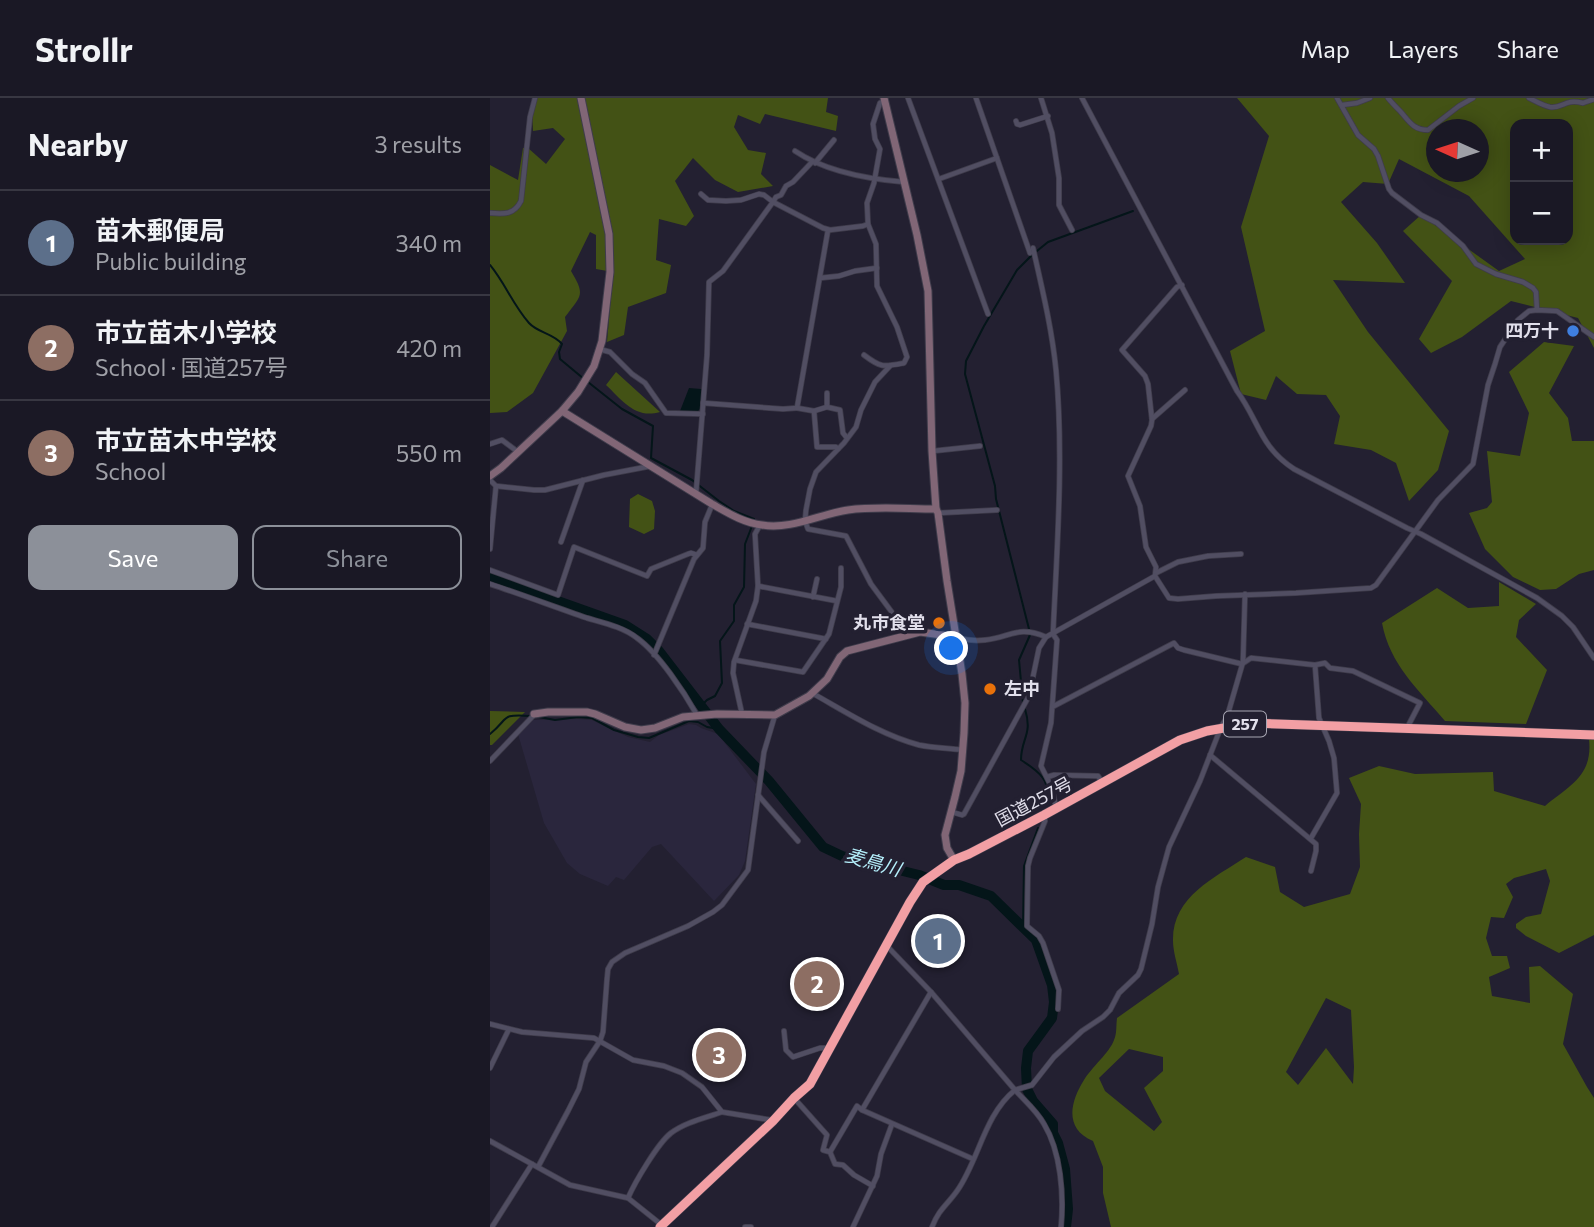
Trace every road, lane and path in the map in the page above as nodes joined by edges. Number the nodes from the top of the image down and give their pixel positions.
1 (535, 98) edge
2 (581, 98) edge
3 (908, 98) edge
4 (976, 98) edge
5 (1041, 98) edge
6 (1082, 98) edge
7 (1337, 98) edge
8 (1370, 98) edge
9 (1388, 98) edge
10 (1473, 98) edge
11 (1529, 98) edge
12 (885, 99) edge
13 (1594, 99) edge
14 (1342, 105) junction
15 (1048, 116) junction
16 (1016, 121) dead end
17 (834, 140) dead end
18 (795, 151) dead end
19 (997, 158) junction
20 (814, 163) junction
21 (938, 179) junction
22 (874, 180) junction
23 (904, 182) junction
24 (701, 194) dead end
25 (774, 202) junction
26 (490, 214) edge
27 (868, 224) junction
28 (828, 230) junction
29 (1072, 230) dead end
30 (877, 268) junction
31 (819, 278) junction
32 (1182, 285) junction
33 (1537, 310) junction
34 (988, 314) dead end
35 (1594, 337) edge
36 (599, 349) junction
37 (864, 355) dead end
38 (890, 366) junction
39 (1185, 390) dead end
40 (827, 393) dead end
41 (704, 403) junction
42 (827, 407) junction
43 (797, 408) junction
44 (562, 411) junction
45 (814, 411) junction
46 (703, 414) junction
47 (1152, 420) junction
48 (847, 438) junction
49 (490, 444) edge
50 (980, 446) dead end
51 (838, 449) junction
52 (932, 451) junction
53 (519, 452) junction
54 (651, 466) junction
55 (490, 478) edge
56 (583, 480) junction
57 (496, 486) junction
58 (696, 494) junction
59 (712, 504) junction
60 (997, 510) dead end
61 (937, 511) junction
62 (805, 520) junction
63 (761, 525) junction
64 (1414, 530) junction
65 (561, 542) dead end
66 (490, 549) edge
67 (1241, 554) dead end
68 (697, 555) junction
69 (841, 568) dead end
70 (490, 570) edge
71 (1155, 575) junction
72 (817, 579) dead end
73 (490, 584) edge
74 (758, 586) junction
75 (1245, 594) junction
76 (813, 597) junction
77 (837, 601) junction
78 (747, 624) junction
79 (1053, 634) junction
80 (909, 635) junction
81 (1046, 637) junction
82 (956, 638) junction
83 (826, 639) junction
84 (653, 655) junction
85 (1594, 658) edge
86 (735, 660) junction
87 (1242, 664) junction
88 (1315, 665) junction
89 (812, 693) junction
90 (1053, 706) junction
91 (534, 714) joint
92 (742, 714) junction
93 (697, 715) junction
94 (775, 715) junction
95 (1322, 725) junction
96 (1221, 727) junction
97 (1407, 729) junction
98 (1594, 735) edge
99 (962, 750) junction
100 (490, 751) edge
101 (496, 755) junction
102 (1210, 755) junction
103 (490, 761) edge
104 (1047, 777) junction
105 (1103, 782) junction
106 (758, 795) junction
107 (1056, 808) junction
108 (951, 812) junction
109 (1044, 815) junction
110 (1311, 838) junction
111 (798, 841) dead end
112 (954, 860) junction
113 (1311, 871) dead end
114 (887, 946) junction
115 (931, 992) junction
116 (1058, 1009) dead end
117 (490, 1024) edge
118 (509, 1029) junction
119 (784, 1031) dead end
120 (600, 1041) junction
121 (830, 1048) junction
122 (490, 1068) edge
123 (1018, 1089) junction
124 (794, 1098) junction
125 (862, 1110) junction
126 (722, 1112) junction
127 (774, 1121) junction
128 (892, 1124) junction
129 (490, 1141) edge
130 (830, 1152) junction
131 (973, 1159) junction
132 (535, 1166) junction
133 (873, 1186) junction
134 (628, 1198) junction
135 (662, 1226) edge
136 (492, 1227) edge
137 (745, 1227) edge
138 (751, 1227) edge
139 (853, 1227) edge
140 (932, 1227) edge
141 (1060, 1227) edge

1 - 26 street
2 - 36 street
3 - 21 street
4 - 19 street
5 - 15 street
6 - 32 street
7 - 14 street
8 - 14 street
9 - 10 street
11 - 13 street
12 - 22 street
12 - 23 street
14 - 33 street
15 - 16 street
15 - 29 street
17 - 20 street
18 - 20 street
19 - 21 street
19 - 79 street
20 - 22 street
20 - 25 street
21 - 34 street
22 - 23 street
22 - 27 street
23 - 52 street
24 - 25 street
25 - 28 street
25 - 41 street
27 - 28 street
27 - 30 street
28 - 31 street
30 - 31 street
30 - 38 street
31 - 43 street
32 - 47 street
32 - 64 street
33 - 35 street
33 - 64 street
36 - 44 street
36 - 46 street
37 - 38 street
38 - 48 street
39 - 47 street
40 - 42 street
41 - 43 street
41 - 46 street
42 - 45 street
42 - 48 street
43 - 45 street
44 - 53 street
44 - 54 street
45 - 51 street
46 - 58 street
47 - 71 street
48 - 51 street
49 - 53 street
50 - 52 street
51 - 62 street
52 - 61 street
53 - 55 street
54 - 56 street
54 - 58 street
55 - 57 street
56 - 57 street
56 - 65 street
57 - 66 street
58 - 59 street
59 - 63 street
59 - 68 street
60 - 61 street
61 - 62 street
61 - 82 street
62 - 63 street
62 - 80 street
63 - 74 street
64 - 75 street
64 - 85 street
67 - 71 street
68 - 70 street
68 - 84 street
69 - 77 street
71 - 75 street
71 - 79 street
72 - 76 street
73 - 84 street
74 - 76 street
74 - 78 street
75 - 87 street
76 - 77 street
77 - 83 street
78 - 83 street
78 - 86 street
79 - 81 street
79 - 90 street
80 - 82 street
80 - 89 street
81 - 82 street
81 - 108 street
82 - 99 street
83 - 86 street
84 - 93 street
86 - 92 street
87 - 88 street
87 - 90 street
87 - 96 street
88 - 95 street
88 - 97 street
89 - 94 street
89 - 99 street
90 - 104 street
91 - 93 street
91 - 101 street
92 - 93 street
92 - 94 street
94 - 106 street
95 - 96 highway, 国道257号 / 257
95 - 97 highway, 国道257号 / 257
95 - 110 street
96 - 102 street
96 - 105 highway, 国道257号 / 257
97 - 98 highway, 国道257号 / 257
99 - 108 street
100 - 101 street
101 - 103 street
102 - 110 street
102 - 123 street
104 - 105 street
104 - 107 street
105 - 107 highway, 国道257号 / 257
106 - 111 street
106 - 120 street
107 - 109 highway, 国道257号 / 257
108 - 112 street
109 - 112 highway, 国道257号 / 257
109 - 116 street
110 - 113 street
112 - 114 highway, 国道257号 / 257
114 - 115 street
114 - 121 highway, 国道257号 / 257
115 - 123 street
115 - 125 street
117 - 118 street
118 - 120 street
118 - 122 street
119 - 121 street
120 - 126 street
120 - 132 street
121 - 124 highway, 国道257号 / 257
123 - 131 street
123 - 141 street
124 - 127 highway, 国道257号 / 257
124 - 130 street
125 - 128 street
125 - 130 street
126 - 127 street
126 - 134 street
127 - 135 highway, 国道257号 / 257
128 - 131 street
128 - 133 street
129 - 132 street
130 - 133 street
131 - 140 street
132 - 134 street
132 - 136 street
133 - 139 street
134 - 135 street
137 - 138 street

